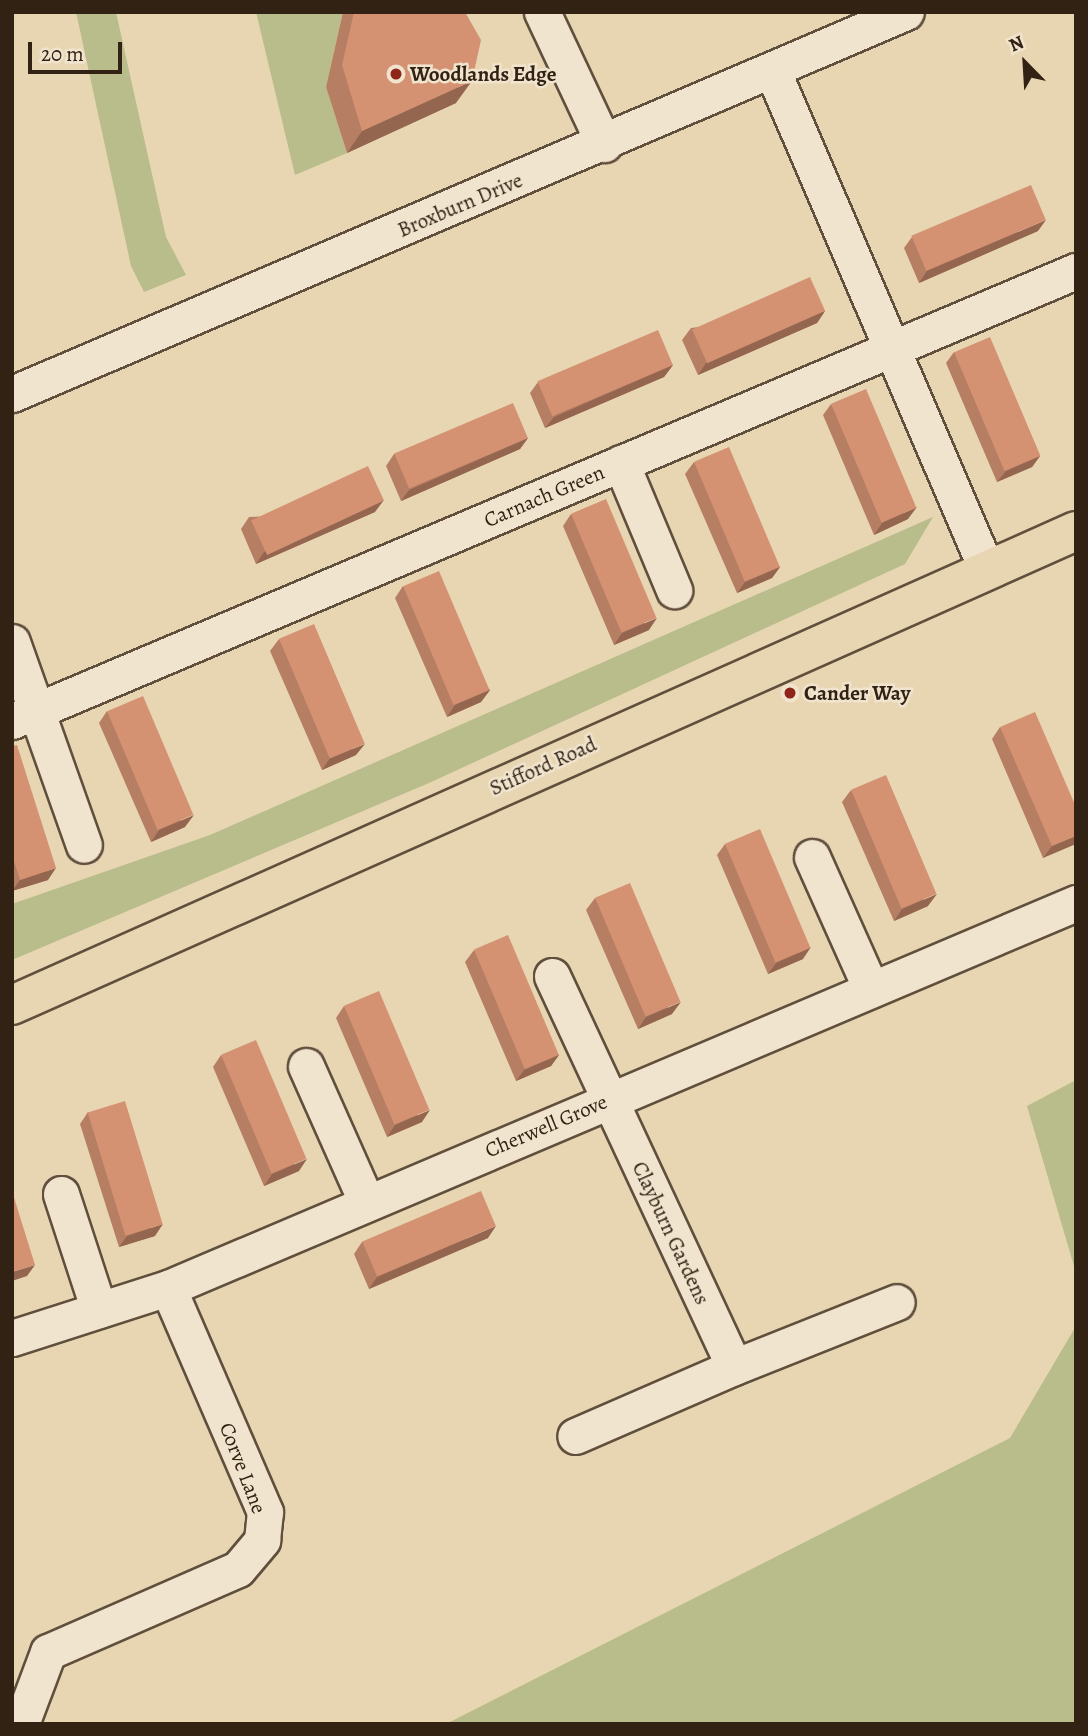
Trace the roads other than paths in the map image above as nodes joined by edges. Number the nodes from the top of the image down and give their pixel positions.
1 (542, 12) edge
2 (906, 12) edge
3 (772, 72) junction
4 (604, 144) junction
5 (1076, 271) edge
6 (888, 348) junction
7 (12, 394) edge
8 (621, 463) junction
9 (1076, 531) edge
10 (986, 568) junction
11 (674, 590) dead end
12 (12, 642) edge
13 (24, 717) edge
14 (84, 845) dead end
15 (812, 857) dead end
16 (1076, 903) edge
17 (552, 976) dead end
18 (871, 989) junction
19 (12, 1005) edge
20 (306, 1066) dead end
21 (609, 1099) junction
22 (61, 1194) dead end
23 (367, 1203) junction
24 (168, 1288) junction
25 (897, 1302) dead end
26 (99, 1310) junction
27 (12, 1338) edge
28 (734, 1367) junction
29 (575, 1436) dead end
30 (22, 1724) edge

1 - 4 street
2 - 3 street, Broxburn Drive
3 - 4 street, Broxburn Drive
3 - 6 street
4 - 7 street, Broxburn Drive
5 - 6 street, Carnach Green
6 - 8 street, Carnach Green
6 - 10 street
8 - 11 street
8 - 13 street, Carnach Green
9 - 10 main road, Stifford Road
10 - 19 main road, Stifford Road
12 - 13 street
13 - 14 street
15 - 18 street
16 - 18 street, Cherwell Grove
17 - 21 street, Clayburn Gardens
18 - 21 street, Cherwell Grove
20 - 23 street
21 - 23 street, Cherwell Grove
21 - 28 street, Clayburn Gardens
22 - 26 street
23 - 24 street, Cherwell Grove
24 - 26 street, Cherwell Grove
24 - 30 street, Corve Lane
25 - 28 street
26 - 27 street, Cherwell Grove
28 - 29 street

